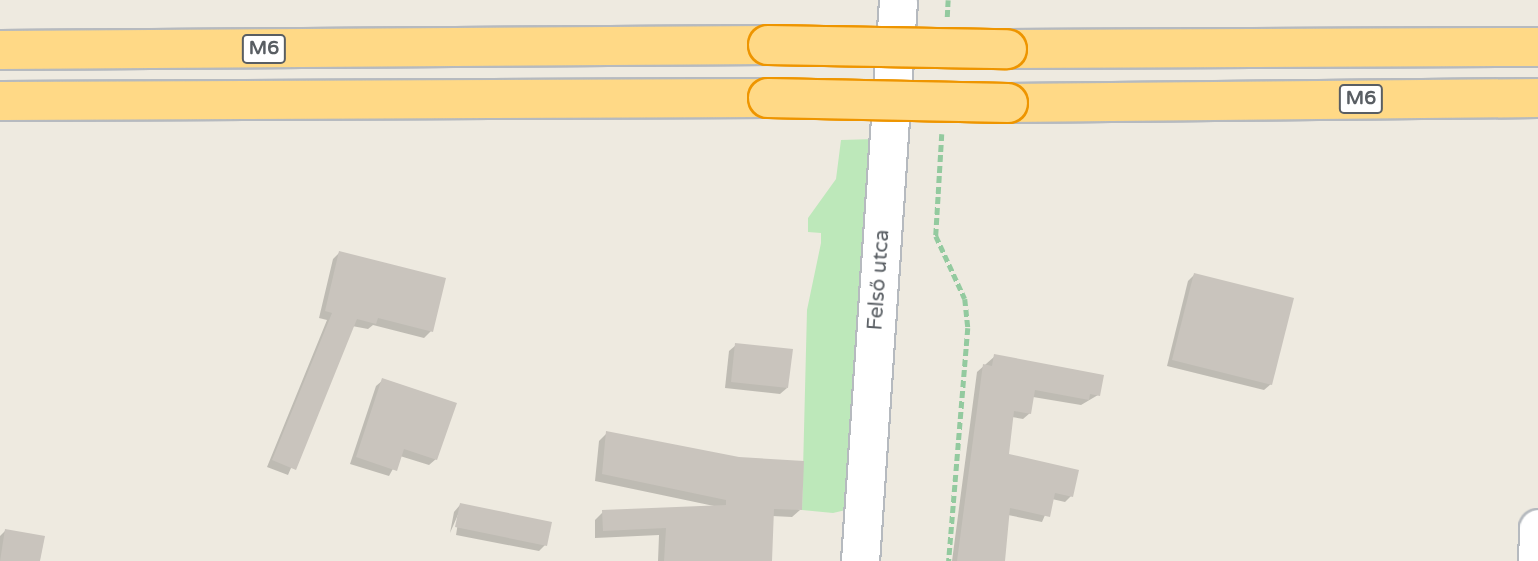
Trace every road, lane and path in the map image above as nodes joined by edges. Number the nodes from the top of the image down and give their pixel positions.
1 (898, 0) edge
2 (948, 0) edge
3 (947, 27) dead end
4 (1538, 47) edge
5 (0, 50) edge
6 (1538, 98) edge
7 (0, 101) edge
8 (943, 120) dead end
9 (1538, 528) edge
10 (860, 561) edge
11 (949, 561) edge
12 (1536, 561) edge

1 - 10 street, Felső utca
2 - 3 path
4 - 5 highway, M6, bridge
6 - 7 highway, M6, bridge
8 - 11 path
9 - 12 street

